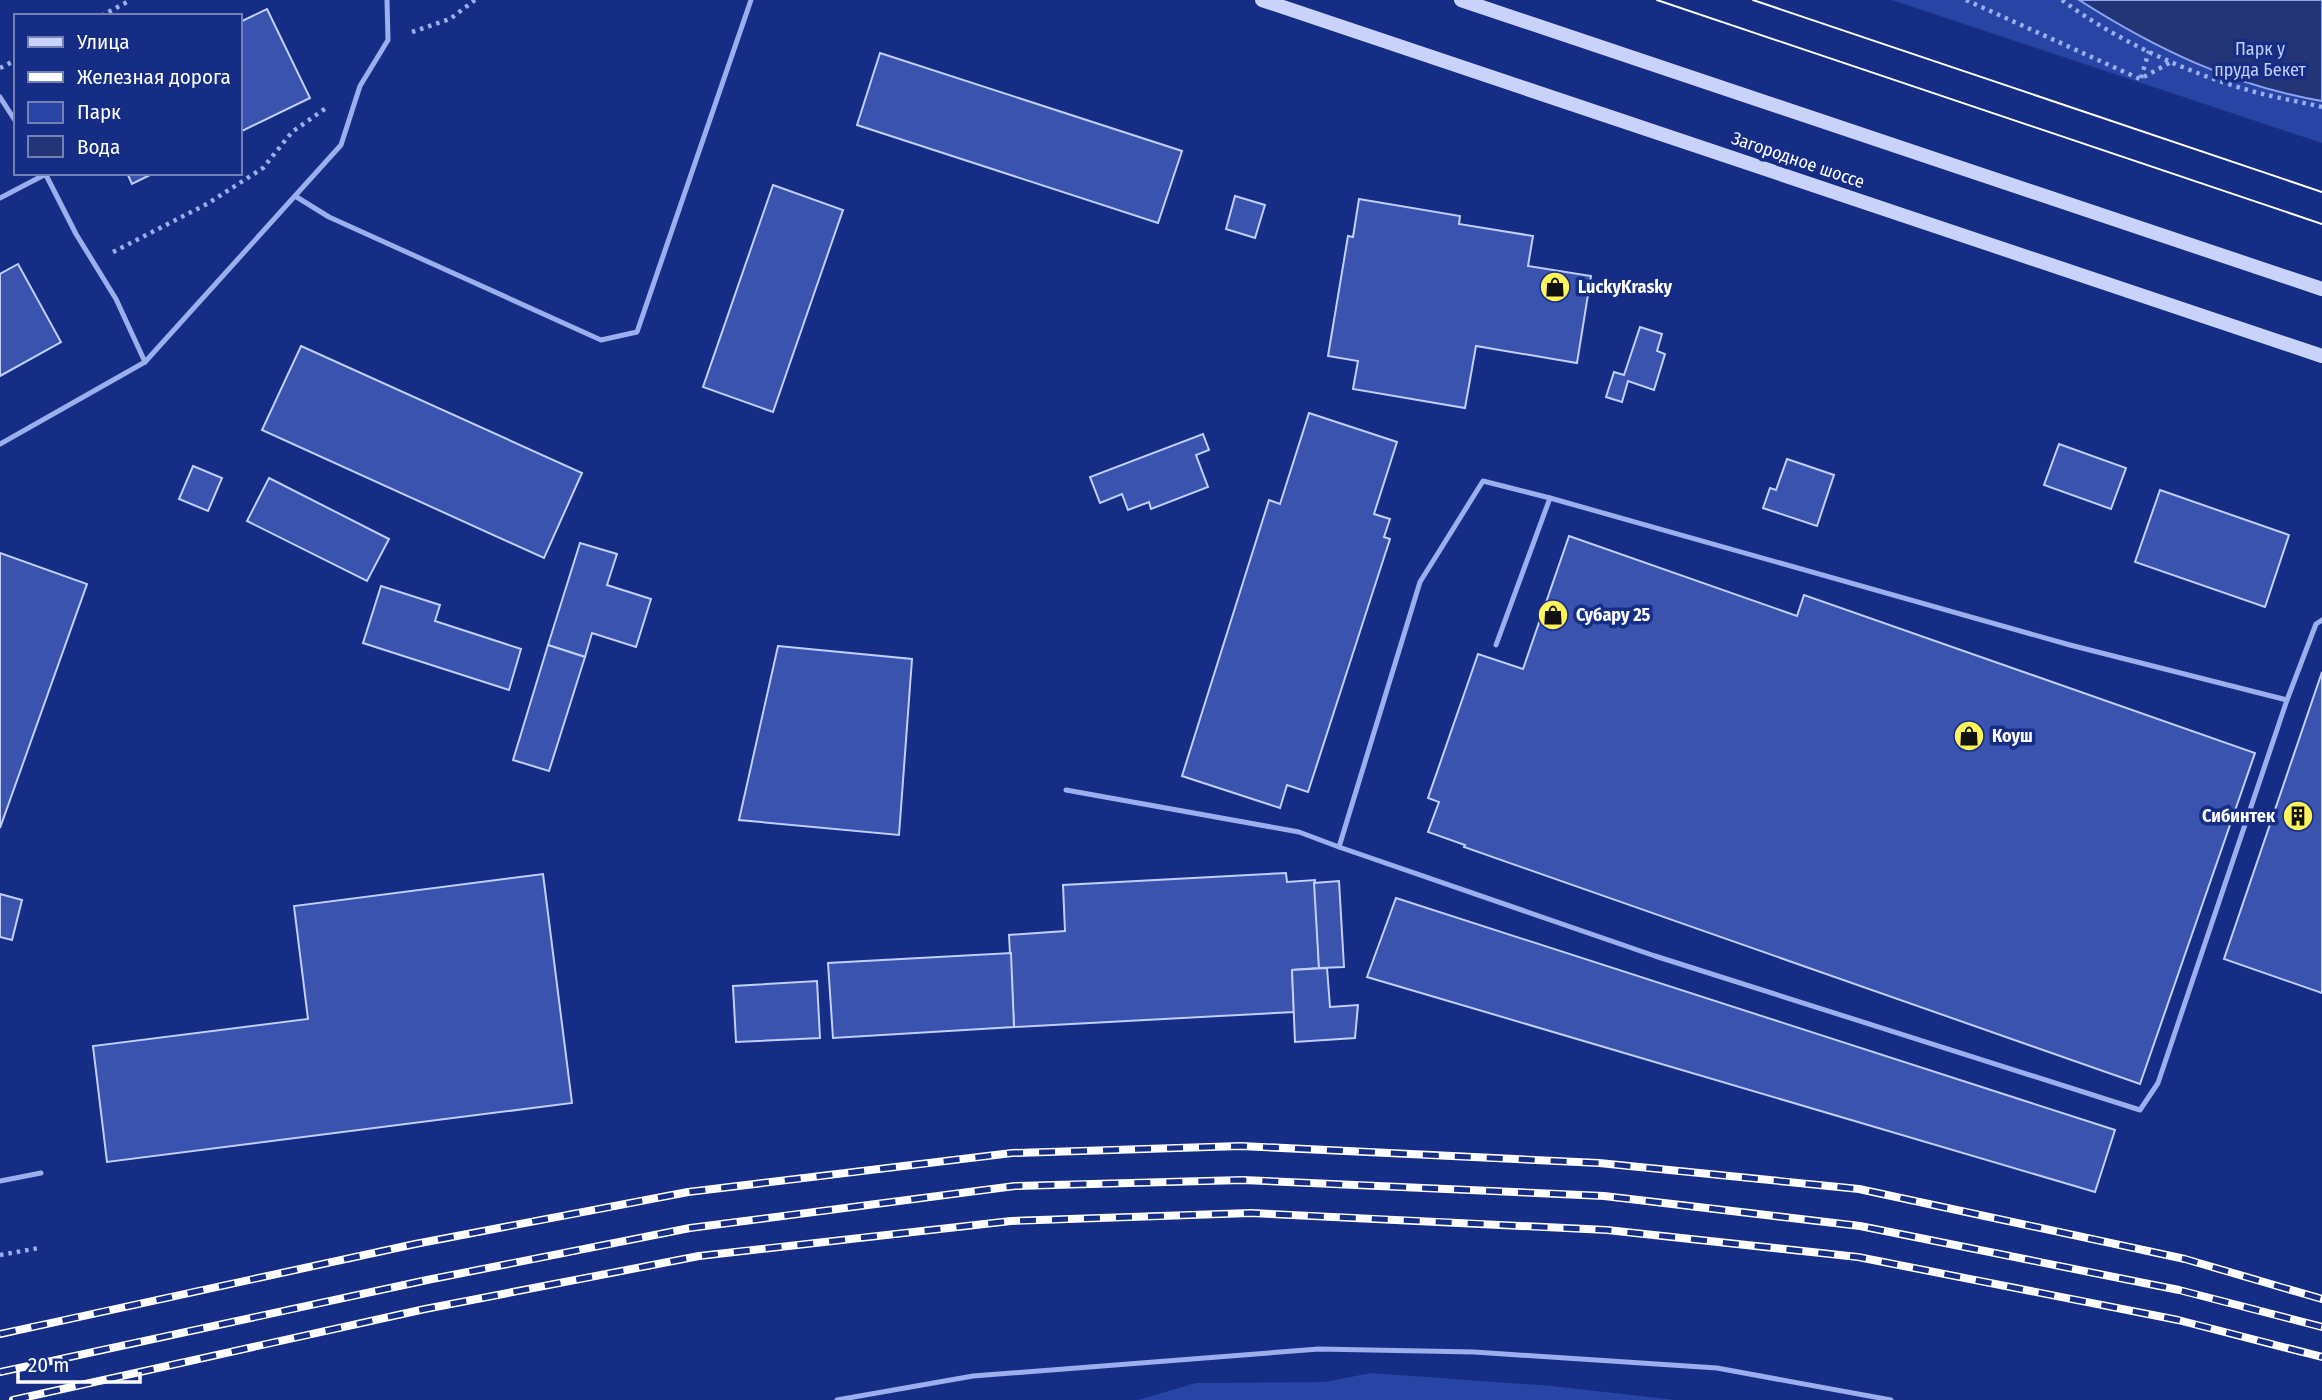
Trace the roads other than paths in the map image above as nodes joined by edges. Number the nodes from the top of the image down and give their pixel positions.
1 (387, 0) edge
2 (751, 0) edge
3 (1262, 0) edge
4 (1461, 0) edge
5 (0, 97) edge
6 (14, 119) edge
7 (43, 175) edge
8 (46, 175) edge
9 (295, 196) junction
10 (0, 198) edge
11 (2322, 289) edge
12 (2322, 356) edge
13 (145, 362) junction
14 (0, 444) edge
15 (1550, 498) junction
16 (2322, 620) edge
17 (1496, 645) dead end
18 (2287, 700) junction
19 (1066, 790) dead end
20 (1339, 847) junction
21 (41, 1173) dead end
22 (0, 1181) edge
23 (837, 1400) edge
24 (1891, 1400) edge

1 - 9 lane
2 - 9 lane
3 - 12 main road, Загородное шоссе
4 - 11 main road
5 - 6 lane
7 - 10 lane
8 - 13 lane
9 - 13 lane
13 - 14 lane
15 - 17 lane
15 - 18 lane
15 - 20 lane
16 - 18 lane
18 - 20 lane
19 - 20 lane
21 - 22 lane
23 - 24 lane

